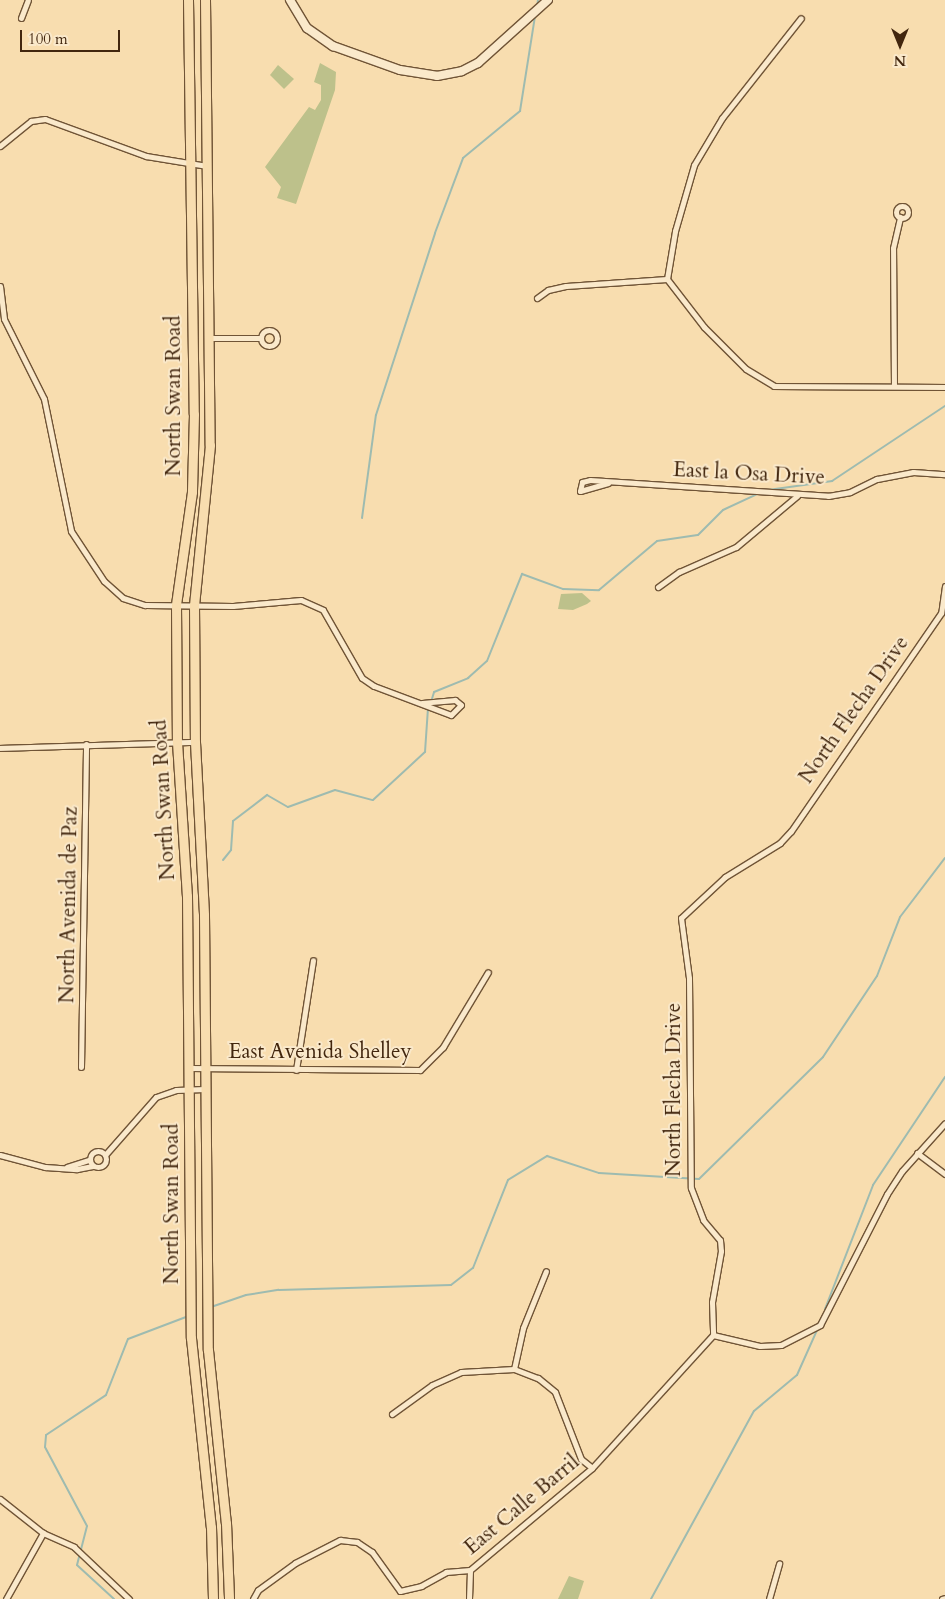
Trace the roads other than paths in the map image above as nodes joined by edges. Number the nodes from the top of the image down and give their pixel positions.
1 (28, 0) edge
2 (188, 0) edge
3 (205, 0) edge
4 (290, 0) edge
5 (548, 0) edge
6 (21, 18) dead end
7 (801, 18) dead end
8 (0, 146) edge
9 (189, 165) junction
10 (207, 166) junction
11 (900, 217) dead end
12 (667, 279) junction
13 (0, 286) edge
14 (537, 298) dead end
15 (209, 338) junction
16 (260, 338) dead end
17 (894, 386) junction
18 (945, 387) edge
19 (945, 474) edge
20 (608, 483) junction
21 (798, 496) junction
22 (945, 586) edge
23 (658, 587) dead end
24 (176, 605) junction
25 (194, 605) junction
26 (422, 703) junction
27 (178, 742) junction
28 (195, 742) junction
29 (86, 744) junction
30 (0, 748) edge
31 (313, 960) dead end
32 (488, 972) dead end
33 (81, 1067) dead end
34 (190, 1068) junction
35 (205, 1069) junction
36 (296, 1070) junction
37 (190, 1090) junction
38 (205, 1090) junction
39 (945, 1123) edge
40 (917, 1152) junction
41 (105, 1155) junction
42 (0, 1156) edge
43 (89, 1160) junction
44 (93, 1166) junction
45 (61, 1168) junction
46 (945, 1174) edge
47 (546, 1271) dead end
48 (713, 1335) junction
49 (514, 1369) junction
50 (392, 1414) dead end
51 (592, 1468) junction
52 (0, 1499) edge
53 (43, 1534) junction
54 (779, 1563) dead end
55 (470, 1570) junction
56 (6, 1599) edge
57 (129, 1599) edge
58 (213, 1599) edge
59 (229, 1599) edge
60 (253, 1599) edge
61 (469, 1599) edge
62 (769, 1599) edge

1 - 6 street
2 - 9 main road, North Swan Road
3 - 10 main road, North Swan Road
4 - 5 street
7 - 12 street
8 - 9 street
9 - 10 street
9 - 24 main road, North Swan Road
10 - 15 main road, North Swan Road
11 - 17 street
12 - 14 street
12 - 17 street
13 - 24 street
15 - 16 street
15 - 25 main road, North Swan Road
17 - 18 street
19 - 21 street, East la Osa Drive
20 - 20 street, East la Osa Drive
20 - 21 street, East la Osa Drive
21 - 23 street
22 - 48 street, North Flecha Drive
24 - 25 street
24 - 27 main road, North Swan Road
25 - 26 street
25 - 28 main road, North Swan Road
26 - 26 street
27 - 28 street
27 - 29 street
27 - 34 main road, North Swan Road
28 - 35 main road, North Swan Road
29 - 30 street
29 - 33 street, North Avenida de Paz
31 - 36 street
32 - 36 street, East Avenida Shelley
34 - 35 street, East Avenida Shelley
34 - 37 main road, North Swan Road
35 - 36 street, East Avenida Shelley
35 - 38 main road, North Swan Road
37 - 38 street
37 - 41 street
37 - 58 main road, North Swan Road
38 - 59 main road, North Swan Road
39 - 40 street
40 - 46 street
40 - 48 street
41 - 43 street
41 - 44 street
42 - 45 street
43 - 44 street
43 - 45 street
44 - 45 street
47 - 49 street
48 - 51 street, East Calle Barril
49 - 50 street
49 - 51 street
51 - 55 street, East Calle Barril
52 - 53 street
53 - 56 street
53 - 57 street
54 - 62 street
55 - 60 street, East Calle Barril
55 - 61 street

